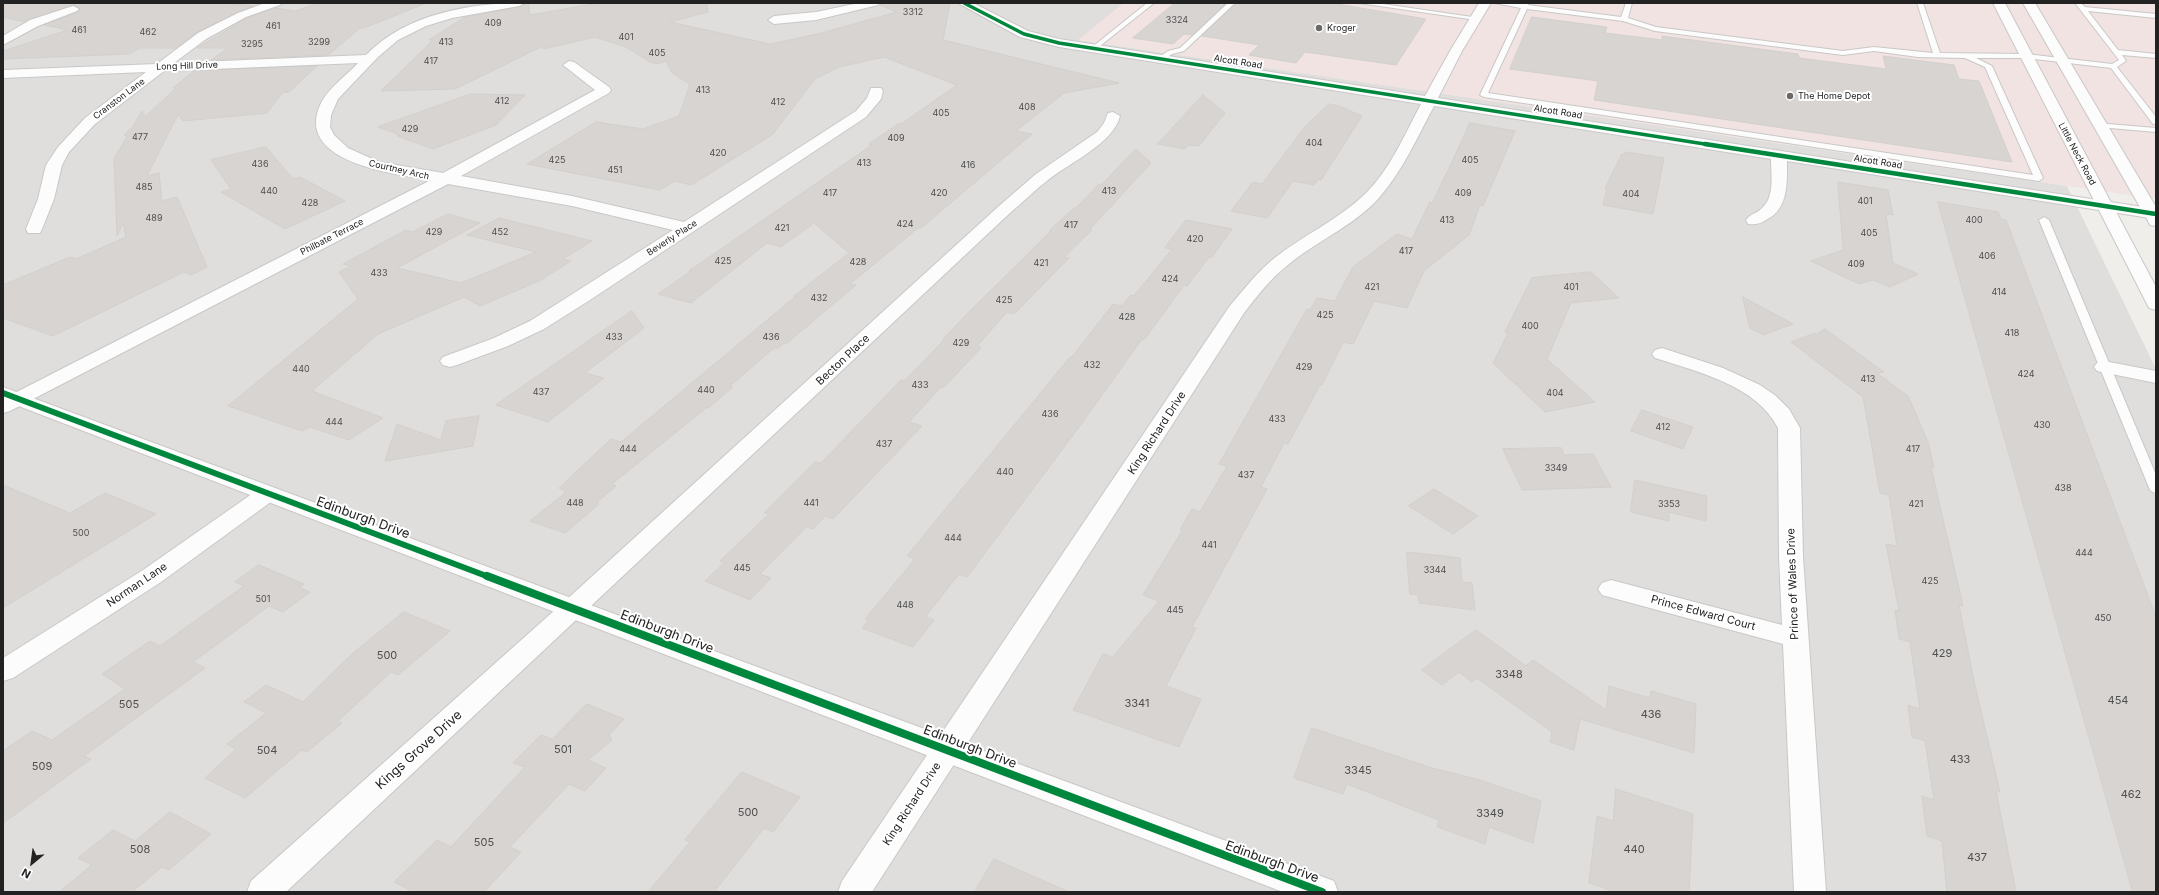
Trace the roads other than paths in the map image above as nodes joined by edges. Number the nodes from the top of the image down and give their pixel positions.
1 (276, 3) edge
2 (519, 3) edge
3 (874, 3) edge
4 (964, 3) edge
5 (1151, 3) edge
6 (1232, 3) edge
7 (1362, 3) edge
8 (1497, 3) edge
9 (1629, 3) edge
10 (1920, 3) edge
11 (1999, 3) edge
12 (2029, 3) edge
13 (2078, 3) edge
14 (1525, 5) edge
15 (73, 9) dead end
16 (2083, 9) junction
17 (1481, 11) edge
18 (2156, 16) edge
19 (1624, 19) junction
20 (774, 20) dead end
21 (3, 41) edge
22 (1093, 48) junction
23 (2116, 52) junction
24 (1937, 55) junction
25 (1965, 55) junction
26 (2026, 56) junction
27 (2156, 56) edge
28 (370, 59) junction
29 (1160, 59) junction
30 (2062, 60) junction
31 (569, 65) dead end
32 (2113, 66) junction
33 (160, 68) junction
34 (3, 74) edge
35 (876, 90) dead end
36 (1429, 101) junction
37 (1113, 116) dead end
38 (2156, 122) edge
39 (2099, 125) junction
40 (2156, 130) edge
41 (1780, 140) junction
42 (1779, 155) junction
43 (445, 179) junction
44 (2105, 206) junction
45 (2154, 216) edge
46 (1754, 220) dead end
47 (2044, 220) dead end
48 (686, 228) junction
49 (34, 229) dead end
50 (2156, 304) edge
51 (1662, 354) dead end
52 (450, 361) dead end
53 (2104, 367) junction
54 (2156, 377) edge
55 (8, 400) edge
56 (2156, 490) edge
57 (267, 494) junction
58 (1612, 589) dead end
59 (574, 608) junction
60 (1795, 638) junction
61 (3, 671) edge
62 (947, 750) junction
63 (263, 892) edge
64 (854, 892) edge
65 (1322, 892) edge
66 (1810, 892) edge

1 - 33 street, Cranston Lane
2 - 28 street, Courtney Arch
3 - 20 street
4 - 22 street, Alcott Road
5 - 22 lane
6 - 29 lane
7 - 17 lane
8 - 14 lane
9 - 19 lane
10 - 24 lane
11 - 26 street, Little Neck Road
12 - 30 street
13 - 16 lane
14 - 19 lane
14 - 41 lane
15 - 21 street
16 - 18 lane
16 - 23 lane
17 - 36 street, King Richard Drive
19 - 24 lane
22 - 29 street, Alcott Road
23 - 27 lane
23 - 32 lane
24 - 25 lane
25 - 26 lane
25 - 41 lane
26 - 30 lane
26 - 44 street, Little Neck Road
28 - 33 street, Long Hill Drive
28 - 43 street, Courtney Arch
29 - 36 street, Alcott Road
30 - 32 lane
30 - 39 street
31 - 43 street, Philbate Terrace
32 - 38 lane
33 - 34 street, Long Hill Drive
33 - 49 street, Cranston Lane
35 - 48 street, Beverly Place
36 - 42 street, Alcott Road
36 - 62 street, King Richard Drive
37 - 59 street, Becton Place
39 - 40 lane
39 - 45 street
41 - 42 lane
42 - 44 street, Alcott Road
42 - 46 street
43 - 48 street, Courtney Arch
43 - 55 street, Philbate Terrace
44 - 45 street, Alcott Road
44 - 50 street, Little Neck Road
47 - 53 lane
48 - 52 street, Beverly Place
51 - 60 street, Prince of Wales Drive
53 - 54 street
53 - 56 lane
55 - 57 street, Edinburgh Drive
57 - 59 street, Edinburgh Drive
57 - 61 street, Norman Lane
58 - 60 street, Prince Edward Court
59 - 62 street, Edinburgh Drive
59 - 63 street, Kings Grove Drive
60 - 66 street, Prince of Wales Drive
62 - 64 street, King Richard Drive
62 - 65 street, Edinburgh Drive

